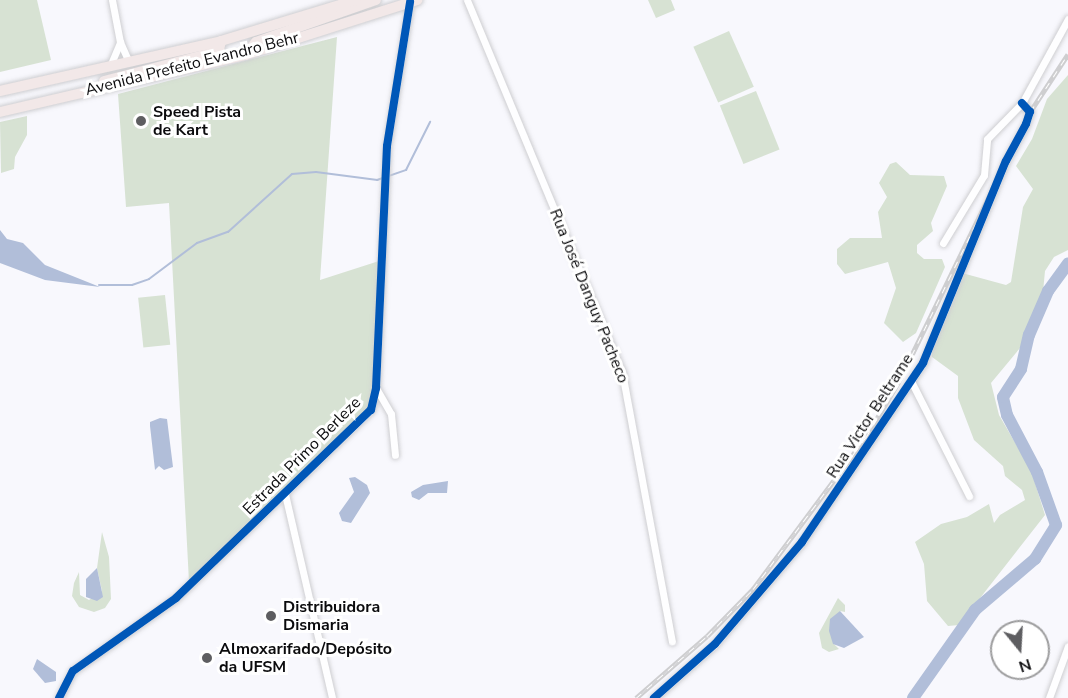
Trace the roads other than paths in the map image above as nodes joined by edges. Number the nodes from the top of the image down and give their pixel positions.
1 (112, 0) edge
2 (356, 0) edge
3 (376, 0) edge
4 (467, 0) edge
5 (413, 1) edge
6 (1068, 19) edge
7 (221, 41) junction
8 (120, 42) junction
9 (245, 55) junction
10 (129, 62) junction
11 (110, 66) junction
12 (0, 91) edge
13 (77, 93) junction
14 (1022, 103) junction
15 (0, 112) edge
16 (943, 243) dead end
17 (911, 381) junction
18 (376, 388) junction
19 (396, 455) dead end
20 (285, 494) junction
21 (969, 496) dead end
22 (672, 640) dead end
23 (1068, 646) edge
24 (58, 698) edge
25 (332, 698) edge
26 (654, 698) edge
27 (1049, 698) edge

1 - 8 street
2 - 7 highway, Avenida Prefeito Evandro Behr
3 - 9 highway
4 - 22 street, Rua José Danguy Pacheco
5 - 9 highway, Avenida Prefeito Evandro Behr
5 - 18 street, Estrada Primo Berleze
6 - 14 street
7 - 10 highway, Avenida Prefeito Evandro Behr
7 - 13 highway
8 - 10 street
8 - 11 street
9 - 13 highway, Avenida Prefeito Evandro Behr
10 - 11 highway, Avenida Prefeito Evandro Behr
11 - 12 highway, Avenida Prefeito Evandro Behr
13 - 15 highway, Avenida Prefeito Evandro Behr
14 - 16 street
14 - 17 street, Rua Victor Beltrame
17 - 21 street
17 - 26 street, Rua Victor Beltrame
18 - 19 street
18 - 20 street, Estrada Primo Berleze
20 - 24 street, Estrada Primo Berleze
20 - 25 street
23 - 27 street

